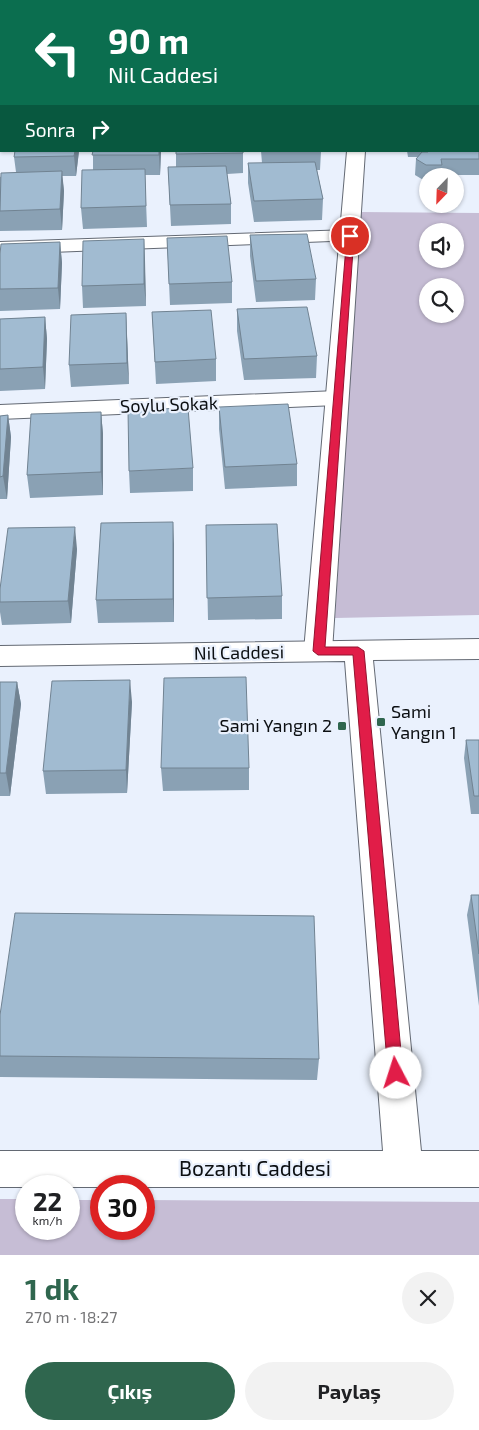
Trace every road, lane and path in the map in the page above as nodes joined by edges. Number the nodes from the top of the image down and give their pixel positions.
1 (356, 152) edge
2 (350, 236) junction
3 (0, 248) edge
4 (337, 398) junction
5 (0, 412) edge
6 (479, 649) edge
7 (318, 651) junction
8 (358, 651) junction
9 (0, 656) edge
10 (0, 1169) edge
11 (404, 1169) junction
12 (479, 1169) edge

1 - 2 street
2 - 3 street
2 - 4 street
4 - 5 street, Soylu Sokak
4 - 7 street
6 - 8 street, Nil Caddesi
7 - 8 street, Nil Caddesi
7 - 9 street, Nil Caddesi
8 - 11 street
10 - 11 street, Bozantı Caddesi
11 - 12 street, Bozantı Caddesi

